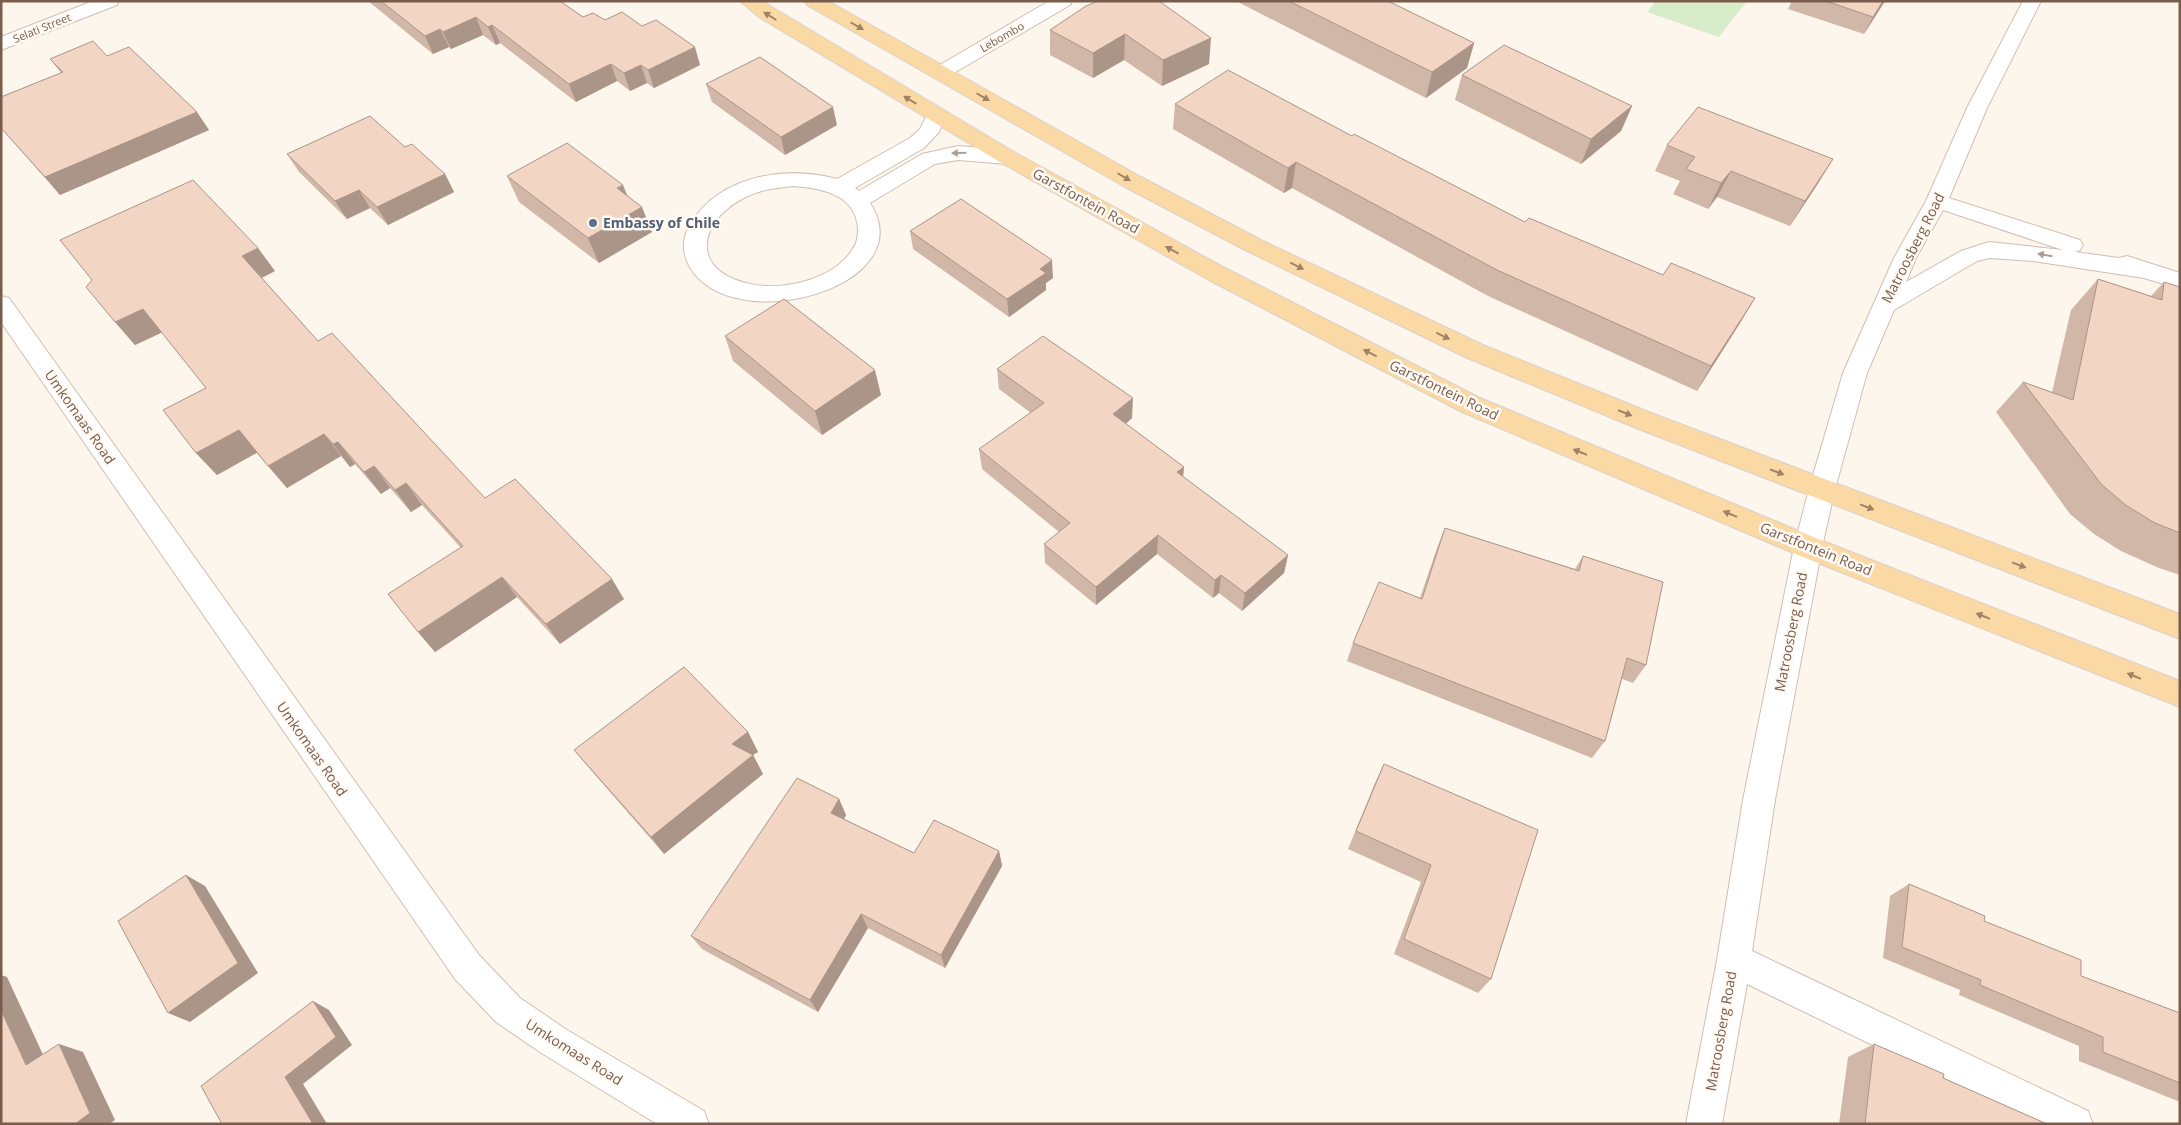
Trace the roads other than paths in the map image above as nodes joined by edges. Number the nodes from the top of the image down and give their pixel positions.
1 (110, 1) edge
2 (749, 1) edge
3 (814, 1) edge
4 (1063, 1) edge
5 (2032, 1) edge
6 (1, 44) edge
7 (940, 73) junction
8 (936, 115) junction
9 (1007, 157) junction
10 (838, 188) junction
11 (858, 201) junction
12 (1937, 201) junction
13 (2145, 270) junction
14 (2179, 281) edge
15 (1, 304) edge
16 (1884, 305) junction
17 (1822, 489) junction
18 (1808, 547) junction
19 (2180, 627) edge
20 (2180, 694) edge
21 (1734, 960) junction
22 (691, 1124) edge
23 (1704, 1124) edge
24 (2075, 1124) edge

1 - 6 street, Selati Street
8 -> 2 main road, Garstfontein Road
3 -> 7 main road
4 - 7 street, Lebombo
5 - 12 street, Matroosberg Road
7 -> 17 main road
8 - 9 main road, Garstfontein Road
8 - 10 street
9 -> 11 street
18 -> 9 main road, Garstfontein Road
10 - 11 street
10 - 11 street
12 - 13 street
12 - 16 street, Matroosberg Road
13 - 14 street
13 -> 16 street
15 - 22 street, Umkomaas Road
16 - 17 street, Matroosberg Road
17 - 18 street, Matroosberg Road
17 -> 19 main road
20 -> 18 main road, Garstfontein Road
18 - 21 street, Matroosberg Road
21 - 23 street, Matroosberg Road
21 - 24 street

